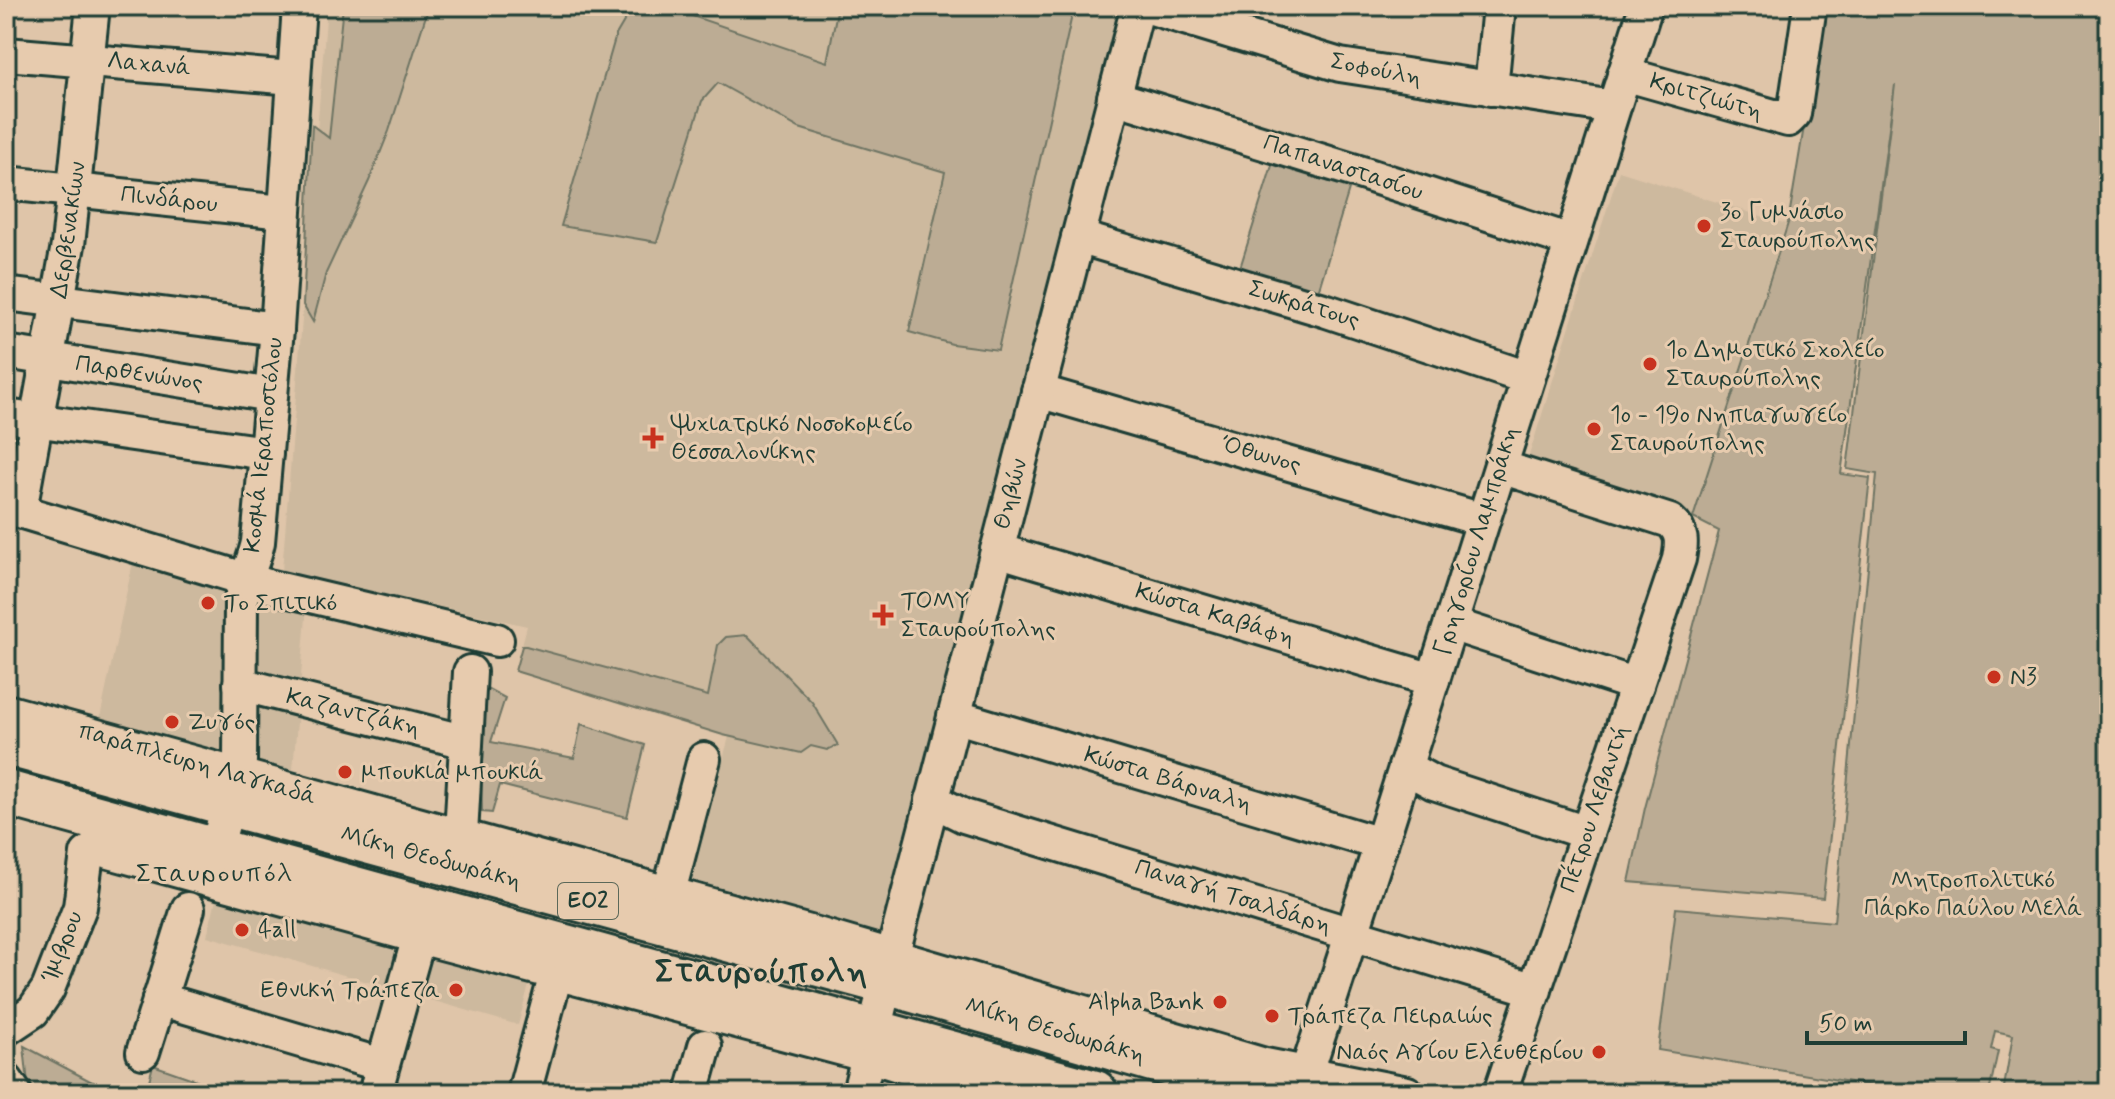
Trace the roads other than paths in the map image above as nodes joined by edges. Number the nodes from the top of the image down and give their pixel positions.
1 (93, 6) edge
2 (299, 6) edge
3 (1138, 6) edge
4 (1145, 6) edge
5 (1499, 6) edge
6 (1646, 6) edge
7 (1810, 6) edge
8 (6, 54) edge
9 (88, 60) junction
10 (1624, 74) junction
11 (293, 78) junction
12 (1491, 89) junction
13 (1114, 97) junction
14 (1613, 107) junction
15 (6, 183) edge
16 (75, 190) junction
17 (283, 212) junction
18 (1078, 237) junction
19 (1571, 241) junction
20 (6, 294) edge
21 (60, 300) junction
22 (277, 329) junction
23 (6, 352) edge
24 (49, 359) junction
25 (1528, 378) junction
26 (1038, 391) junction
27 (271, 395) junction
28 (21, 418) edge
29 (266, 453) junction
30 (1501, 467) junction
31 (13, 509) edge
32 (1483, 520) junction
33 (997, 550) junction
34 (244, 578) junction
35 (1451, 624) junction
36 (497, 640) dead end
37 (470, 672) dead end
38 (1433, 680) junction
39 (240, 684) junction
40 (1637, 685) junction
41 (6, 711) edge
42 (954, 716) junction
43 (466, 742) junction
44 (6, 743) edge
45 (704, 759) dead end
46 (1405, 767) junction
47 (234, 790) junction
48 (6, 793) edge
49 (932, 800) junction
50 (1587, 833) junction
51 (461, 835) junction
52 (1381, 844) junction
53 (212, 865) junction
54 (669, 892) junction
55 (188, 909) dead end
56 (423, 923) junction
57 (1352, 932) junction
58 (889, 969) junction
59 (556, 974) junction
60 (1535, 990) junction
61 (159, 999) junction
62 (6, 1029) edge
63 (872, 1044) junction
64 (705, 1046) dead end
65 (143, 1052) dead end
66 (6, 1080) edge
67 (381, 1081) edge
68 (1291, 1087) edge
69 (15, 1093) edge
70 (524, 1093) edge
71 (692, 1093) edge
72 (859, 1093) edge
73 (990, 1093) edge
74 (1095, 1093) edge
75 (1407, 1093) edge
76 (1500, 1093) edge

1 - 9 street, Δερβενακίων
2 - 11 street, Κοσμά Ιεραποστόλου
3 - 13 street, Θηβών
4 - 12 street, Σοφούλη
5 - 12 street
6 - 10 street, Γρηγορίου Λαμπράκη
7 - 10 street, Κριτζιώτη
8 - 9 street, Λαχανά
9 - 11 street, Λαχανά
9 - 16 street, Δερβενακίων
10 - 14 street, Γρηγορίου Λαμπράκη
11 - 17 street, Κοσμά Ιεραποστόλου
12 - 14 street, Σοφούλη
13 - 18 street, Θηβών
13 - 19 street, Παπαναστασίου
14 - 19 street, Γρηγορίου Λαμπράκη
15 - 16 street, Πινδάρου
16 - 17 street, Πινδάρου
16 - 21 street, Δερβενακίων
17 - 22 street, Κοσμά Ιεραποστόλου
18 - 25 street, Σωκράτους
18 - 26 street, Θηβών
19 - 25 street, Γρηγορίου Λαμπράκη
20 - 21 street
21 - 22 street
21 - 24 street, Δερβενακίων
22 - 27 street, Κοσμά Ιεραποστόλου
23 - 24 street, Παρθενώνος
24 - 27 street, Παρθενώνος
24 - 28 street, Δερβενακίων
25 - 30 street, Γρηγορίου Λαμπράκη
26 - 32 street, Όθωνος
26 - 33 street, Θηβών
27 - 29 street, Κοσμά Ιεραποστόλου
28 - 29 street
28 - 31 street, Δερβενακίων
29 - 34 street, Κοσμά Ιεραποστόλου
30 - 32 street, Γρηγορίου Λαμπράκη
30 - 40 street, Πέτρου Λεβαντή
31 - 34 street
32 - 35 street, Γρηγορίου Λαμπράκη
33 - 38 street, Κώστα Καβάφη
33 - 42 street, Θηβών
34 - 36 street
34 - 39 street, Κοσμά Ιεραποστόλου
35 - 38 street, Γρηγορίου Λαμπράκη
35 - 40 street
37 - 43 street
38 - 46 street, Γρηγορίου Λαμπράκη
39 - 43 street, Καζαντζάκη
39 - 47 street, Κοσμά Ιεραποστόλου
40 - 50 street, Πέτρου Λεβαντή
41 - 47 street, παράπλευρη Λαγκαδά
42 - 49 street, Θηβών
42 - 52 street, Κώστα Βάρναλη
43 - 51 street
44 - 47 highway, Μίκη Θεοδωράκη / ΕΟ2
45 - 54 street
46 - 50 street
46 - 52 street, Γρηγορίου Λαμπράκη
47 - 51 street, παράπλευρη Λαγκαδά
47 - 53 street, Κοσμά Ιεραποστόλου
47 - 58 highway, Μίκη Θεοδωράκη / ΕΟ2
48 - 53 highway, Μίκη Θεοδωράκη / ΕΟ2
49 - 57 street, Παναγή Τσαλδάρη
49 - 58 street, Θηβών
50 - 60 street, Πέτρου Λεβαντή
51 - 54 street, παράπλευρη Λαγκαδά
52 - 57 street, Γρηγορίου Λαμπράκη
53 - 56 highway, Μίκη Θεοδωράκη / ΕΟ2
53 - 62 street, Ίμβρου
54 - 58 street, παράπλευρη Λαγκαδά
55 - 61 street
56 - 59 street
56 - 63 highway, Μίκη Θεοδωράκη / ΕΟ2
56 - 67 street
57 - 60 street, Παναγή Τσαλδάρη
57 - 68 street, Γρηγορίου Λαμπράκη
58 - 63 street, Θηβών
58 - 68 highway, Μίκη Θεοδωράκη / ΕΟ2
59 - 63 street
59 - 70 street
60 - 76 street, Πέτρου Λεβαντή
61 - 65 street
61 - 67 street
63 - 72 street, Θηβών
63 - 73 street
63 - 74 highway, Μίκη Θεοδωράκη / ΕΟ2
64 - 71 street
66 - 69 street
68 - 75 street

